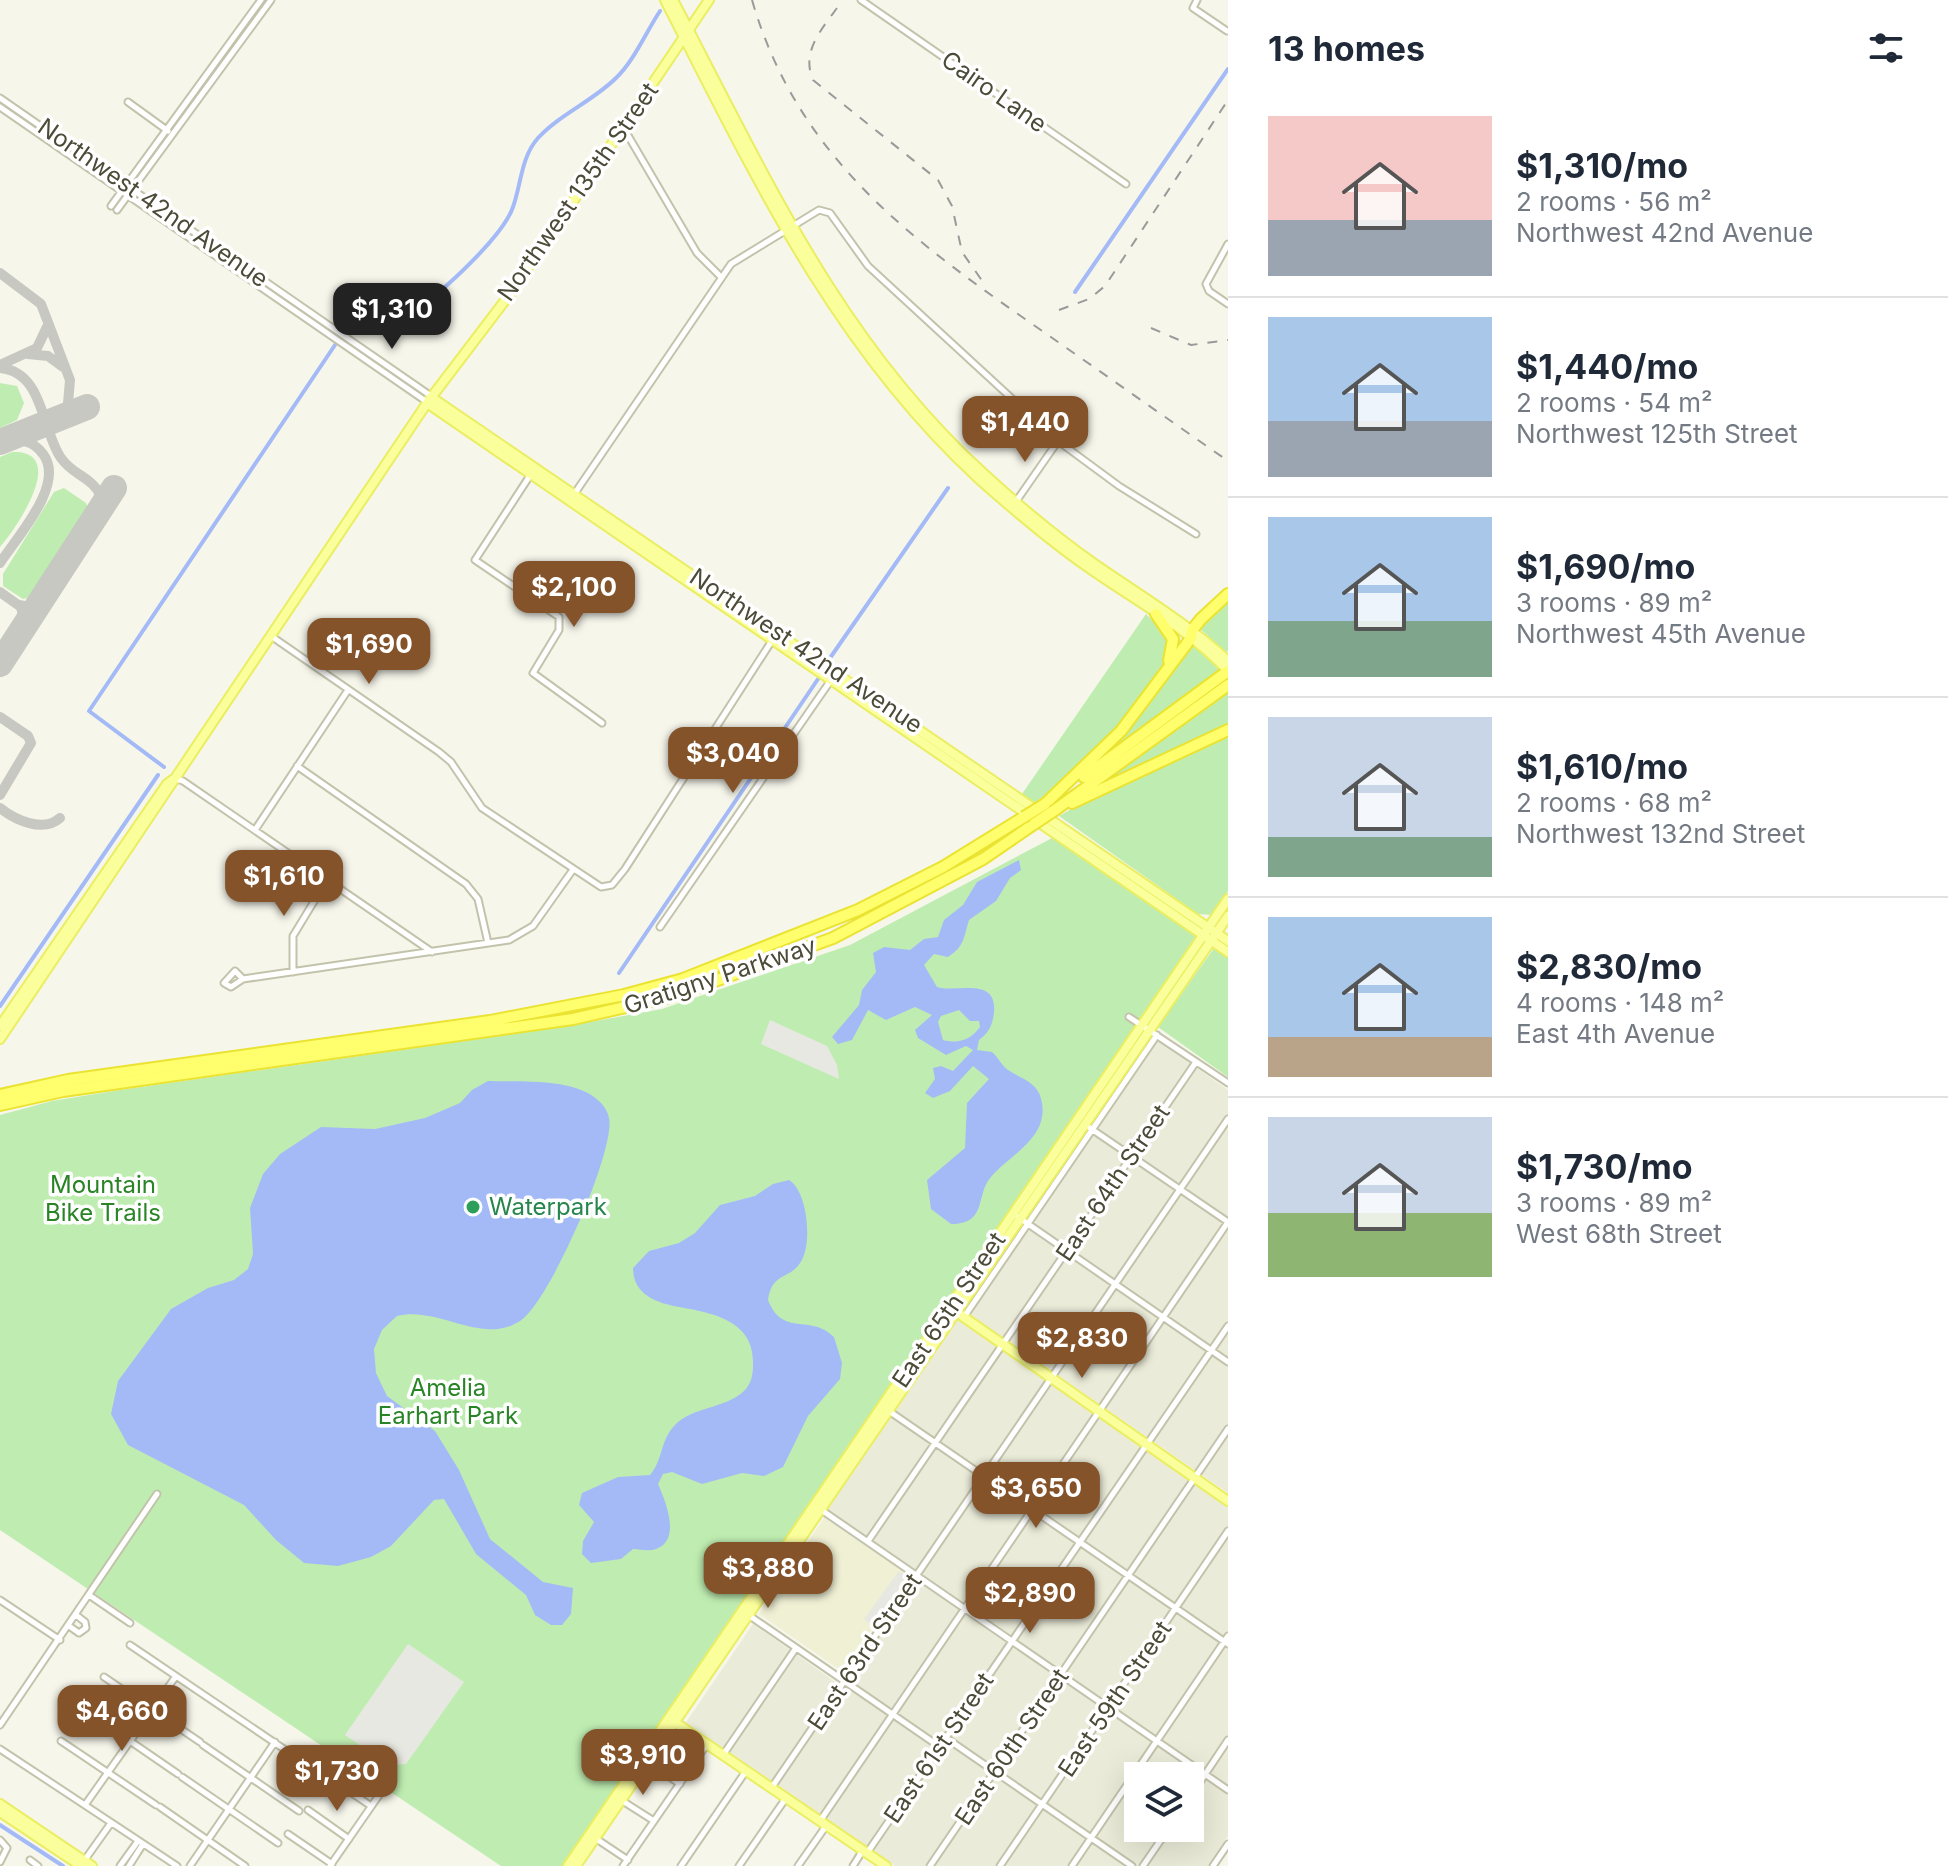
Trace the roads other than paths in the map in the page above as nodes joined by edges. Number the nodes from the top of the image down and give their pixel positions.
1 (261, 0) edge
2 (271, 0) edge
3 (665, 0) edge
4 (673, 0) edge
5 (709, 0) edge
6 (861, 0) edge
7 (1197, 0) edge
8 (1227, 31) edge
9 (687, 34) junction
10 (0, 98) edge
11 (128, 102) dead end
12 (11, 105) junction
13 (3, 109) edge
14 (623, 127) junction
15 (169, 132) junction
16 (1126, 184) dead end
17 (130, 187) junction
18 (125, 193) junction
19 (114, 208) dead end
20 (786, 228) junction
21 (1228, 244) edge
22 (233, 258) junction
23 (228, 265) junction
24 (721, 277) junction
25 (1228, 304) edge
26 (334, 333) junction
27 (429, 400) junction
28 (1058, 441) junction
29 (533, 470) junction
30 (573, 497) junction
31 (1014, 506) junction
32 (1196, 534) dead end
33 (1228, 594) edge
34 (1156, 614) junction
35 (1191, 634) junction
36 (270, 635) junction
37 (775, 636) junction
38 (1228, 661) edge
39 (1163, 675) junction
40 (1226, 676) edge
41 (831, 680) junction
42 (348, 690) junction
43 (900, 722) junction
44 (602, 723) dead end
45 (1228, 730) edge
46 (297, 766) junction
47 (175, 779) junction
48 (1045, 804) junction
49 (1055, 810) junction
50 (255, 830) junction
51 (572, 871) junction
52 (327, 880) junction
53 (1228, 899) edge
54 (1228, 916) edge
55 (660, 927) dead end
56 (1211, 934) junction
57 (1228, 941) edge
58 (488, 943) junction
59 (433, 952) junction
60 (1228, 952) edge
61 (293, 972) junction
62 (41, 974) junction
63 (246, 979) dead end
64 (1129, 1017) dead end
65 (0, 1026) edge
66 (1149, 1030) junction
67 (0, 1039) edge
68 (1196, 1062) junction
69 (1228, 1083) edge
70 (0, 1095) edge
71 (0, 1105) edge
72 (1228, 1119) edge
73 (1085, 1124) junction
74 (1132, 1156) junction
75 (1180, 1190) junction
76 (1021, 1219) junction
77 (1228, 1222) edge
78 (1067, 1251) junction
79 (1116, 1284) junction
80 (957, 1312) junction
81 (1164, 1317) junction
82 (1228, 1326) edge
83 (1003, 1344) junction
84 (1211, 1350) junction
85 (1228, 1362) edge
86 (1051, 1378) junction
87 (886, 1408) junction
88 (1099, 1411) junction
89 (1228, 1429) edge
90 (936, 1443) junction
91 (1147, 1445) junction
92 (984, 1477) junction
93 (1194, 1477) junction
94 (157, 1494) dead end
95 (1228, 1501) edge
96 (818, 1508) junction
97 (1032, 1509) junction
98 (1228, 1531) edge
99 (868, 1541) junction
100 (1080, 1542) junction
101 (917, 1574) junction
102 (1129, 1576) junction
103 (89, 1595) junction
104 (0, 1600) edge
105 (967, 1607) junction
106 (1176, 1609) junction
107 (76, 1615) junction
108 (746, 1615) junction
109 (130, 1623) dead end
110 (69, 1626) junction
111 (60, 1640) junction
112 (1013, 1640) junction
113 (1227, 1641) edge
114 (130, 1645) dead end
115 (796, 1648) junction
116 (1061, 1674) junction
117 (176, 1676) junction
118 (104, 1677) dead end
119 (845, 1682) junction
120 (1109, 1706) junction
121 (82, 1708) dead end
122 (152, 1710) junction
123 (892, 1714) junction
124 (672, 1720) junction
125 (0, 1725) edge
126 (946, 1738) junction
127 (1158, 1739) junction
128 (1228, 1740) edge
129 (61, 1741) dead end
130 (130, 1741) junction
131 (275, 1742) junction
132 (707, 1744) junction
133 (940, 1747) junction
134 (0, 1749) edge
135 (723, 1755) junction
136 (648, 1762) junction
137 (746, 1771) junction
138 (995, 1773) junction
139 (1206, 1773) junction
140 (108, 1774) junction
141 (1204, 1776) edge
142 (250, 1778) junction
143 (680, 1784) junction
144 (384, 1788) dead end
145 (772, 1788) junction
146 (1228, 1790) edge
147 (619, 1798) junction
148 (786, 1798) junction
149 (0, 1804) edge
150 (85, 1805) junction
151 (1042, 1805) junction
152 (371, 1806) junction
153 (228, 1810) junction
154 (308, 1810) dead end
155 (299, 1811) dead end
156 (0, 1812) edge
157 (654, 1821) junction
158 (111, 1823) junction
159 (823, 1823) junction
160 (288, 1834) dead end
161 (592, 1836) junction
162 (1091, 1838) junction
163 (349, 1839) junction
164 (0, 1840) edge
165 (207, 1841) junction
166 (141, 1842) junction
167 (1159, 1842) edge
168 (278, 1843) dead end
169 (1228, 1844) edge
170 (865, 1852) junction
171 (30, 1860) dead end
172 (628, 1860) junction
173 (0, 1862) edge
174 (86, 1864) edge
175 (331, 1865) edge
176 (38, 1866) edge
177 (120, 1866) edge
178 (129, 1866) edge
179 (177, 1866) edge
180 (190, 1866) edge
181 (245, 1866) edge
182 (568, 1866) edge
183 (576, 1866) edge
184 (623, 1866) edge
185 (681, 1866) edge
186 (739, 1866) edge
187 (798, 1866) edge
188 (853, 1866) edge
189 (886, 1866) edge
190 (930, 1866) edge
191 (1000, 1866) edge
192 (1072, 1866) edge
193 (1132, 1866) edge
194 (1143, 1866) edge
195 (1213, 1866) edge

1 - 15 street
2 - 15 street
3 - 9 main road
4 - 9 main road
5 - 9 main road, Northwest 135th Street
6 - 16 street, Cairo Lane
7 - 8 street
9 - 14 main road, Northwest 135th Street
9 - 20 main road
10 - 12 street, Northwest 42nd Avenue
11 - 15 street
12 - 13 street
12 - 17 street, Northwest 42nd Avenue
13 - 18 street, Northwest 42nd Avenue
14 - 24 street
14 - 27 main road, Northwest 135th Street
15 - 17 street
17 - 18 street
17 - 22 street, Northwest 42nd Avenue
18 - 19 street
18 - 23 street, Northwest 42nd Avenue
20 - 24 street
20 - 28 street
20 - 31 main road
21 - 25 street
22 - 23 street
22 - 26 street, Northwest 42nd Avenue
23 - 26 street, Northwest 42nd Avenue
24 - 30 street
26 - 27 street, Northwest 42nd Avenue
27 - 29 main road, Northwest 42nd Avenue
27 - 36 main road, Northwest 135th Street
28 - 31 street
28 - 32 street
29 - 30 main road, Northwest 42nd Avenue
29 - 44 street
30 - 37 main road, Northwest 42nd Avenue
31 - 34 main road
31 - 35 main road
33 - 35 highway
34 - 35 main road
34 - 39 highway
35 - 38 main road
35 - 39 highway
35 - 40 main road
36 - 42 street
36 - 47 main road, Northwest 135th Street
37 - 41 main road, Northwest 42nd Avenue
37 - 43 main road, Northwest 42nd Avenue
37 - 51 street
39 - 48 highway
40 - 48 highway, Gratigny Parkway
40 - 49 highway, Gratigny Parkway
41 - 43 main road, Northwest 42nd Avenue
41 - 55 street
42 - 46 street
42 - 51 street
43 - 56 main road, Northwest 42nd Avenue
45 - 49 highway
46 - 50 street
46 - 58 street
47 - 50 street
47 - 62 main road, Northwest 135th Street
48 - 70 highway, Gratigny Parkway, bridge
49 - 71 highway, Gratigny Parkway, bridge
50 - 52 street
51 - 58 street
52 - 59 street
52 - 61 street
53 - 56 main road, East 65th Street
54 - 56 main road, East 65th Street
56 - 57 main road
56 - 60 main road
56 - 66 main road, East 65th Street
58 - 59 street
59 - 61 street
61 - 63 street
62 - 65 main road, Northwest 135th Street
62 - 67 main road, Northwest 135th Street
64 - 66 street
66 - 68 street
66 - 73 main road, East 65th Street
68 - 69 street
68 - 74 street, East 64th Street
72 - 75 street, East 63rd Street
73 - 74 street
73 - 76 main road, East 65th Street
74 - 75 street
74 - 78 street, East 64th Street
75 - 77 street
75 - 79 street, East 63rd Street
76 - 78 street
76 - 80 main road, East 65th Street
77 - 81 street
78 - 79 street
78 - 83 street, East 64th Street
79 - 81 street
79 - 86 street, East 63rd Street
80 - 83 main road
80 - 87 main road, East 65th Street
81 - 84 street
81 - 88 street
82 - 84 street, East 61st Street
83 - 86 main road
83 - 90 street, East 64th Street
84 - 85 street
84 - 91 street, East 61st Street
86 - 88 main road
86 - 92 street, East 63rd Street
87 - 90 street
87 - 96 main road, East 65th Street
88 - 91 main road
88 - 97 street
89 - 93 street, East 60th Street
90 - 92 street
90 - 99 street, East 64th Street
91 - 93 main road
91 - 100 street, East 61st Street
92 - 97 street
92 - 101 street, East 63rd Street
93 - 95 main road
93 - 102 street, East 60th Street
94 - 103 street
96 - 99 street
96 - 108 main road, East 65th Street
97 - 100 street
97 - 105 street
98 - 106 street, East 59th Street
99 - 101 street
100 - 102 street
100 - 112 street, East 61st Street
101 - 105 street
101 - 119 street, East 63rd Street
102 - 106 street
102 - 116 street, East 60th Street
103 - 107 street
103 - 109 street
104 - 111 street
105 - 112 street
105 - 123 street
106 - 113 street
106 - 120 street, East 59th Street
107 - 110 street
107 - 110 street
108 - 115 street
108 - 124 main road, East 65th Street
110 - 111 street
111 - 125 street
112 - 116 street
112 - 126 street, East 61st Street
113 - 127 street
114 - 117 street
115 - 119 street
115 - 135 street
116 - 120 street
116 - 138 street, East 60th Street
117 - 122 street
117 - 131 street
118 - 122 street
119 - 123 street
119 - 145 street, East 63rd Street
120 - 127 street
120 - 151 street, East 59th Street
121 - 130 street
122 - 130 street
122 - 142 street
123 - 133 street
123 - 159 street
124 - 132 main road
124 - 136 main road
124 - 147 main road
126 - 133 street, East 61st Street
126 - 138 street
127 - 139 street
127 - 162 street
128 - 139 street
129 - 140 street
130 - 140 street
130 - 153 street
131 - 142 street
131 - 152 street
132 - 135 main road
132 - 143 street
133 - 170 street, East 61st Street
134 - 150 street
135 - 137 main road
136 - 143 street
136 - 147 main road
137 - 145 main road
137 - 185 street
138 - 151 street
138 - 190 street, East 60th Street
139 - 141 street
139 - 146 street
140 - 150 street
140 - 165 street
142 - 153 street
142 - 155 street
143 - 157 street
144 - 152 street
145 - 148 main road
147 - 157 street
147 - 161 main road
148 - 159 main road
148 - 186 street
149 - 174 main road
150 - 158 street
151 - 162 street
151 - 191 street, East 59th Street
152 - 163 street
153 - 165 street
153 - 168 street
154 - 163 street
156 - 174 main road
157 - 172 street
158 - 166 street
158 - 174 street
159 - 170 main road
159 - 187 street
160 - 175 street
161 - 172 street
161 - 182 main road
161 - 183 main road
162 - 192 street
162 - 193 street
163 - 175 street
164 - 173 street
165 - 180 street
165 - 181 street
166 - 177 street
166 - 178 street
166 - 179 street
167 - 194 street
169 - 195 street
170 - 188 street, East 61st Street
170 - 189 main road
171 - 176 street
172 - 184 street

